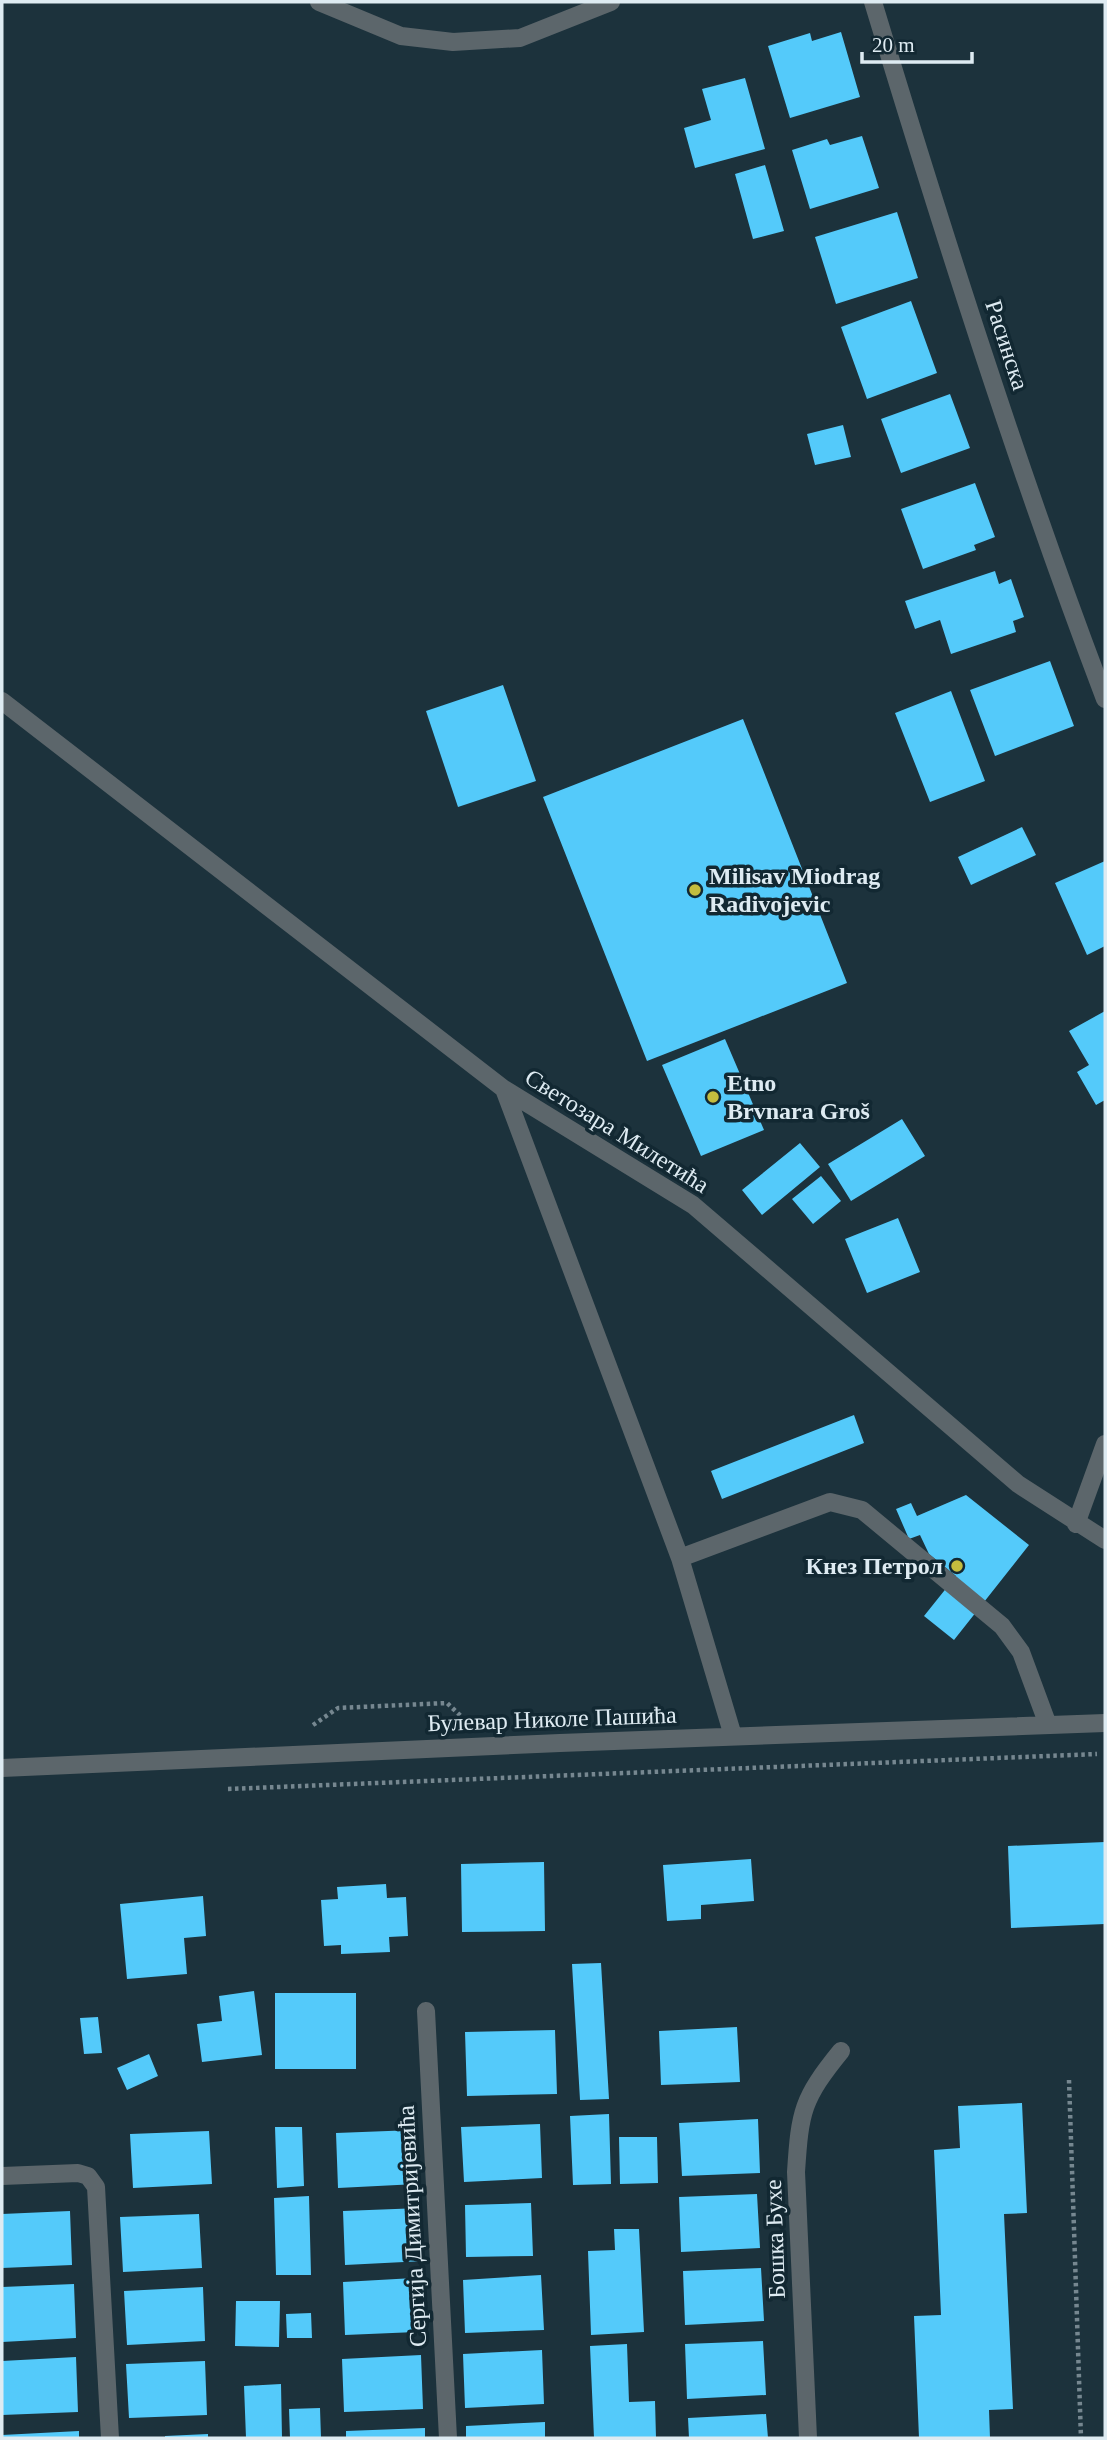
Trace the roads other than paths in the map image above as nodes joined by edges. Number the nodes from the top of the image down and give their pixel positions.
1 (320, 2) edge
2 (611, 2) edge
3 (873, 2) edge
4 (1105, 699) edge
5 (2, 701) edge
6 (504, 1089) junction
7 (1105, 1444) edge
8 (1076, 1524) junction
9 (1105, 1540) edge
10 (680, 1558) junction
11 (1105, 1723) edge
12 (1048, 1725) junction
13 (733, 1736) junction
14 (2, 1768) edge
15 (426, 2011) dead end
16 (841, 2051) dead end
17 (2, 2176) edge
18 (110, 2438) edge
19 (448, 2438) edge
20 (808, 2438) edge

1 - 2 street
3 - 4 street, Расинска
5 - 6 street
6 - 8 street, Светозара Милетића
6 - 10 street, Светозара Милетића
7 - 8 street
8 - 9 street, Светозара Милетића
10 - 12 street
10 - 13 street, Светозара Милетића
11 - 12 street, Булевар Николе Пашића
12 - 13 street, Булевар Николе Пашића
13 - 14 street, Булевар Николе Пашића
15 - 19 street, Сергија Димитријевића
16 - 20 street, Бошка Бухе
17 - 18 street

